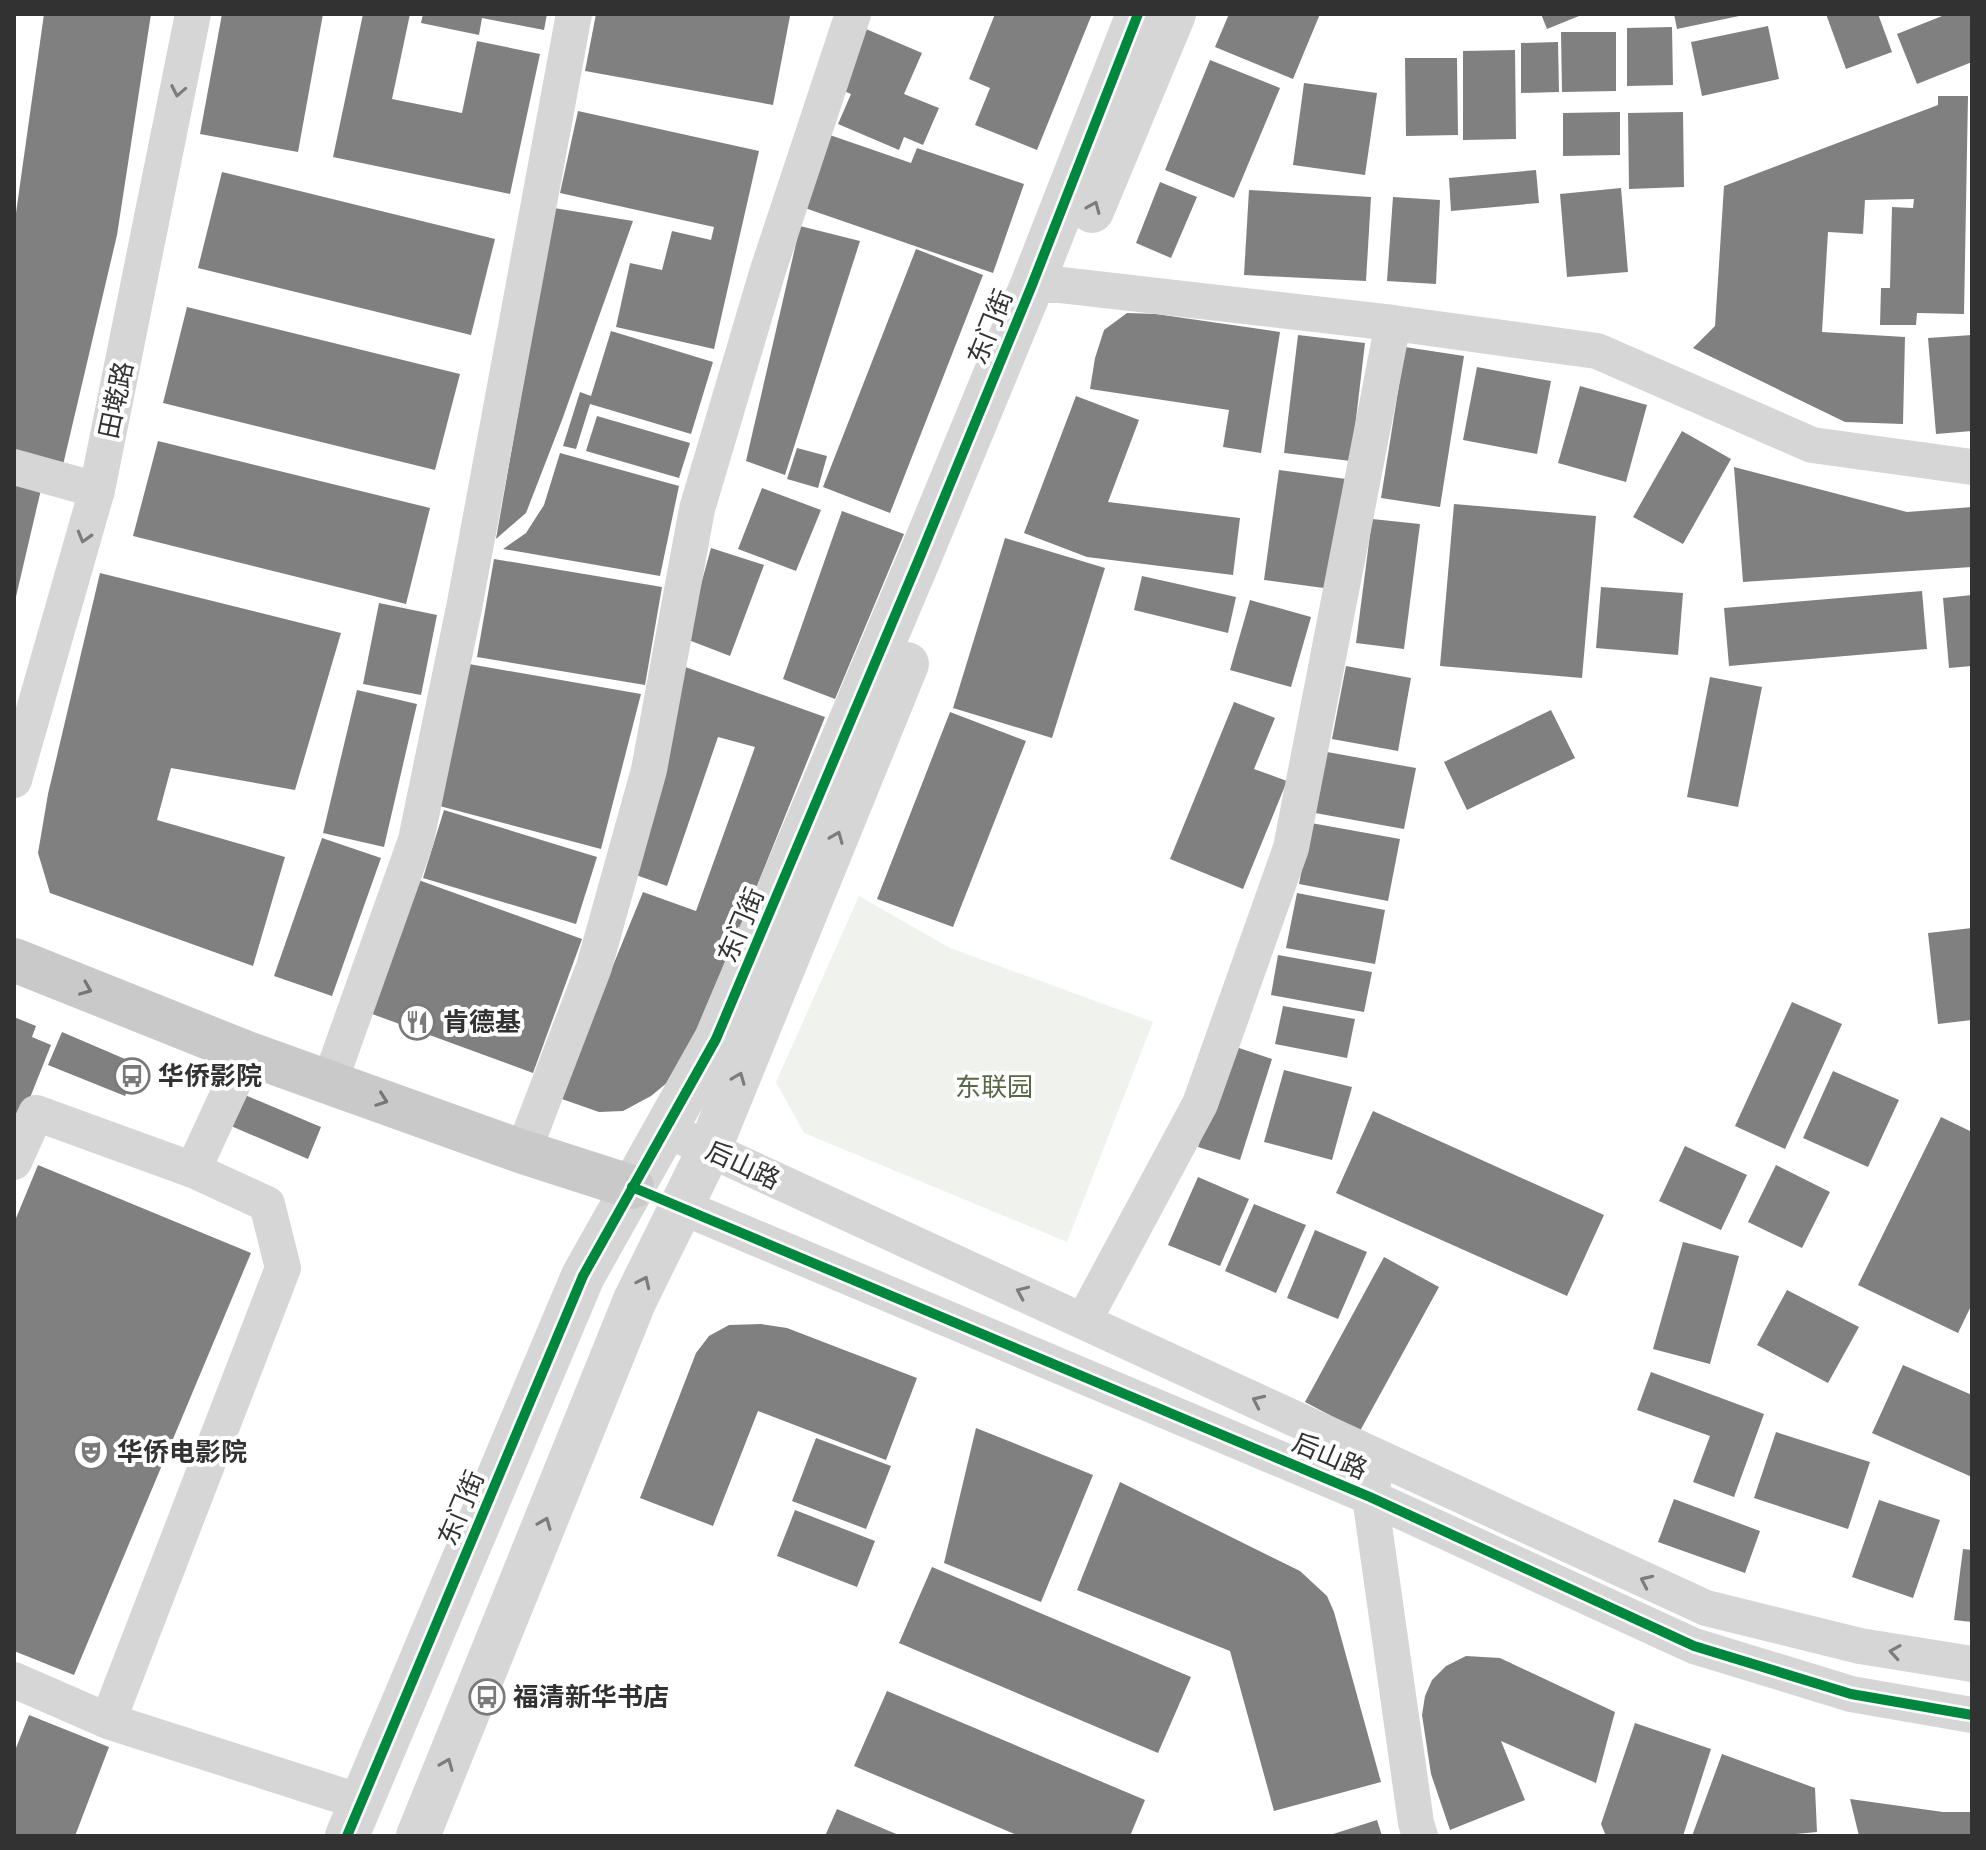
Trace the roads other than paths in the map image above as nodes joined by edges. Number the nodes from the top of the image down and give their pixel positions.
1 (193, 14) edge
2 (574, 14) edge
3 (853, 14) edge
4 (1138, 14) edge
5 (1174, 14) edge
6 (1046, 285) junction
7 (1393, 323) junction
8 (14, 467) edge
9 (1972, 467) edge
10 (97, 490) junction
11 (14, 780) edge
12 (14, 960) edge
13 (247, 1053) junction
14 (330, 1081) junction
15 (667, 1130) junction
16 (709, 1150) junction
17 (523, 1152) junction
18 (14, 1162) edge
19 (193, 1170) junction
20 (632, 1187) junction
21 (680, 1206) junction
22 (1084, 1320) junction
23 (1378, 1457) junction
24 (1370, 1497) junction
25 (1972, 1664) edge
26 (14, 1680) edge
27 (1972, 1715) edge
28 (108, 1721) junction
29 (354, 1819) edge
30 (418, 1836) edge
31 (1420, 1836) edge

1 -> 10 street, 田墘路
2 - 14 street
3 - 17 street
4 - 6 street, 东门街
6 -> 5 street, 东门街
6 - 7 street
6 - 15 street, 东门街
16 -> 6 street, 东门街
7 - 9 street
7 - 22 street
8 - 10 street
10 -> 11 street, 田墘路
12 -> 13 main road
13 - 14 main road
13 - 19 street
14 -> 17 main road
15 - 16 street, 后山路
15 - 20 street, 东门街
16 - 21 street, 东门街
22 -> 16 street, 后山路
17 - 20 main road
18 - 19 street
19 - 28 street
20 - 21 street
20 - 29 street, 东门街
21 - 24 street, 后山路
30 -> 21 street, 东门街
23 -> 22 street, 后山路
23 - 24 street
25 -> 23 street, 后山路
24 - 27 street, 后山路
24 - 31 street
26 - 28 street
28 - 29 street

